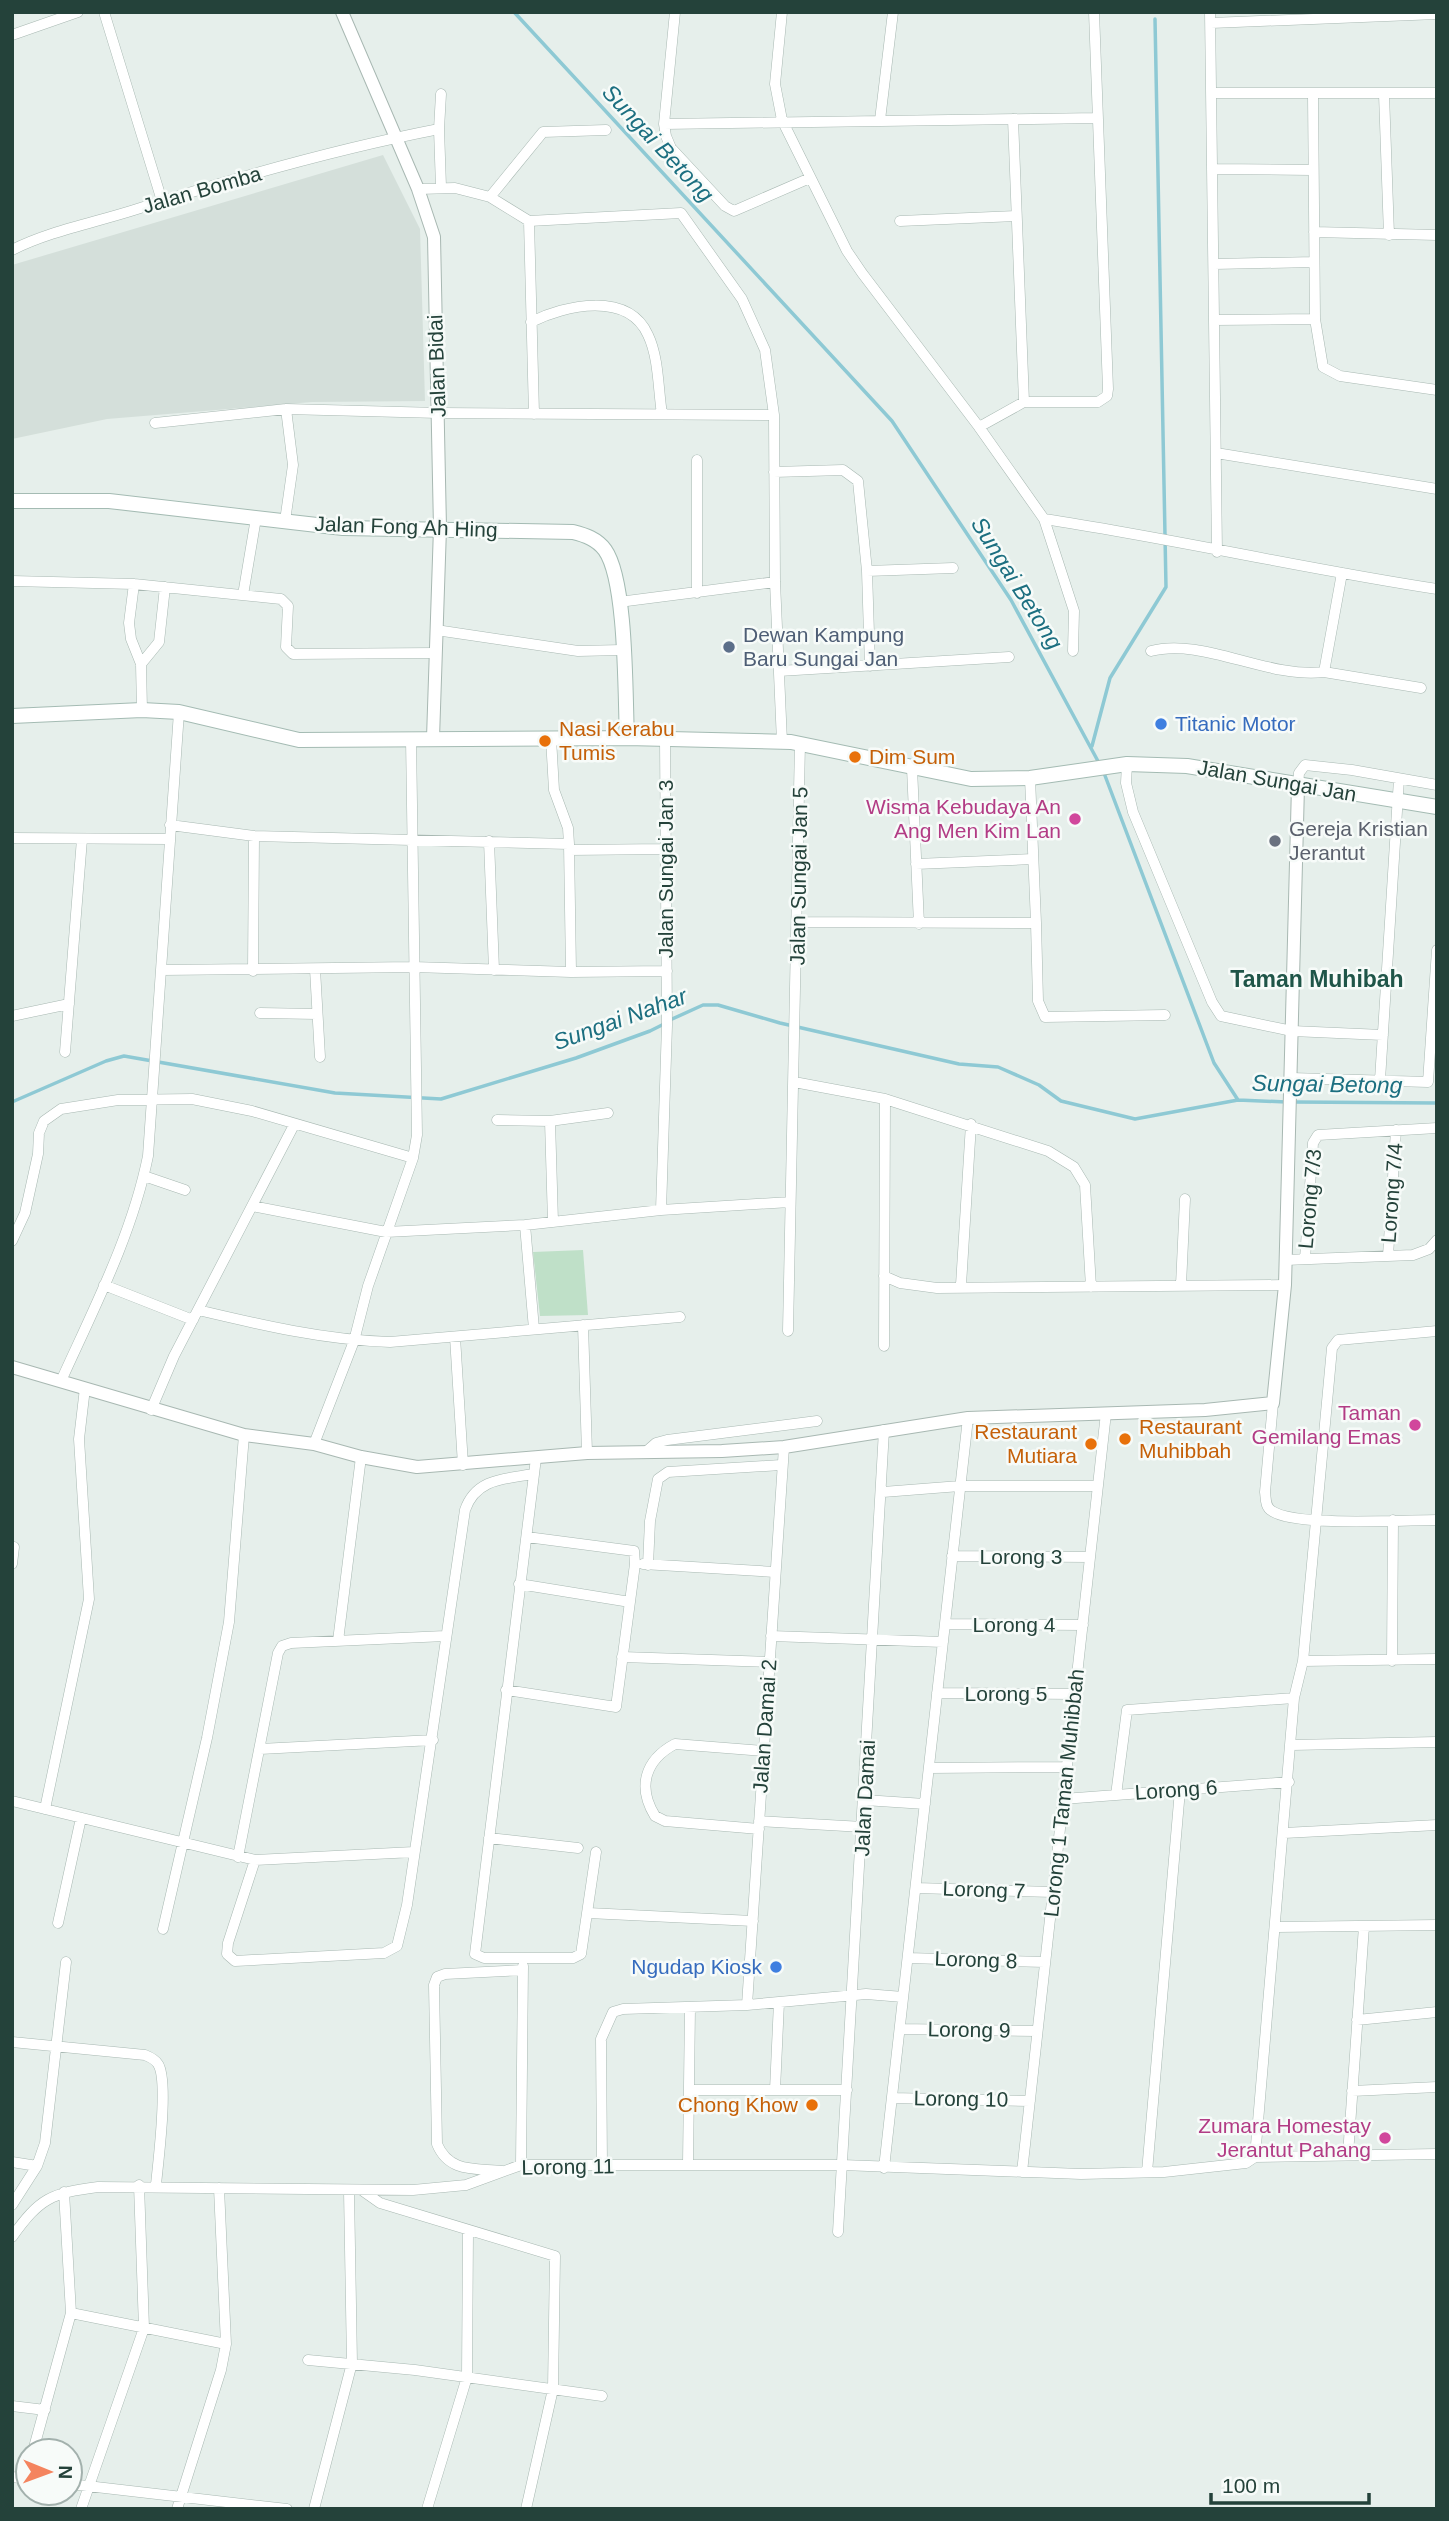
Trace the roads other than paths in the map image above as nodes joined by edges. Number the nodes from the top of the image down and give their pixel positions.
1 (78, 12) edge
2 (104, 12) edge
3 (342, 12) edge
4 (675, 12) edge
5 (782, 12) edge
6 (893, 12) edge
7 (1094, 12) edge
8 (1437, 14) edge
9 (1211, 18) edge
10 (12, 35) edge
11 (1212, 93) junction
12 (1437, 93) edge
13 (441, 94) dead end
14 (1384, 94) junction
15 (1312, 95) junction
16 (1098, 118) junction
17 (1013, 119) junction
18 (782, 120) junction
19 (880, 120) junction
20 (664, 124) junction
21 (439, 129) junction
22 (606, 130) dead end
23 (395, 138) junction
24 (1212, 169) junction
25 (1312, 170) junction
26 (810, 177) junction
27 (441, 187) junction
28 (418, 189) junction
29 (490, 197) junction
30 (162, 201) junction
31 (1016, 216) junction
32 (900, 220) dead end
33 (529, 221) junction
34 (1314, 232) junction
35 (1389, 235) junction
36 (1437, 235) edge
37 (12, 250) edge
38 (1314, 262) junction
39 (1214, 264) junction
40 (1315, 319) junction
41 (1214, 320) junction
42 (531, 322) junction
43 (1437, 390) edge
44 (1024, 402) junction
45 (286, 409) junction
46 (439, 414) junction
47 (534, 414) junction
48 (662, 414) junction
49 (774, 415) junction
50 (155, 422) dead end
51 (979, 427) junction
52 (1216, 453) junction
53 (697, 460) dead end
54 (774, 472) junction
55 (1437, 489) edge
56 (12, 501) edge
57 (256, 518) junction
58 (1044, 519) junction
59 (285, 521) junction
60 (440, 528) junction
61 (1217, 552) junction
62 (953, 568) dead end
63 (867, 571) junction
64 (1342, 573) junction
65 (12, 581) edge
66 (775, 582) junction
67 (135, 584) junction
68 (165, 587) junction
69 (1437, 589) edge
70 (697, 593) junction
71 (243, 595) junction
72 (619, 602) junction
73 (436, 630) junction
74 (622, 650) junction
75 (1073, 651) dead end
76 (1151, 651) dead end
77 (435, 653) junction
78 (1009, 657) dead end
79 (141, 664) junction
80 (870, 666) junction
81 (779, 671) junction
82 (1324, 672) junction
83 (1421, 688) dead end
84 (142, 710) junction
85 (180, 712) junction
86 (12, 716) edge
87 (433, 738) junction
88 (551, 738) junction
89 (627, 738) junction
90 (411, 739) junction
91 (665, 739) junction
92 (782, 742) junction
93 (800, 743) junction
94 (1122, 765) junction
95 (912, 768) junction
96 (1030, 778) junction
97 (1399, 779) junction
98 (1437, 785) edge
99 (1298, 786) junction
100 (1396, 802) junction
101 (1437, 807) edge
102 (170, 825) junction
103 (254, 836) junction
104 (12, 838) edge
105 (82, 839) junction
106 (169, 839) junction
107 (411, 839) junction
108 (489, 841) junction
109 (569, 847) junction
110 (666, 849) junction
111 (1033, 859) junction
112 (916, 864) junction
113 (798, 922) junction
114 (919, 923) junction
115 (1036, 923) junction
116 (1437, 950) edge
117 (413, 967) junction
118 (315, 969) junction
119 (162, 970) junction
120 (495, 970) junction
121 (253, 971) junction
122 (667, 971) junction
123 (571, 972) junction
124 (69, 1004) junction
125 (260, 1013) dead end
126 (317, 1014) junction
127 (1165, 1015) dead end
128 (12, 1016) edge
129 (1292, 1031) junction
130 (1383, 1035) junction
131 (65, 1052) dead end
132 (320, 1057) dead end
133 (1380, 1080) junction
134 (1291, 1081) junction
135 (794, 1082) junction
136 (151, 1098) junction
137 (885, 1099) junction
138 (608, 1113) dead end
139 (497, 1120) dead end
140 (550, 1121) junction
141 (971, 1124) junction
142 (294, 1125) junction
143 (1437, 1128) edge
144 (1396, 1130) junction
145 (413, 1158) junction
146 (144, 1176) junction
147 (185, 1190) dead end
148 (1185, 1199) dead end
149 (790, 1202) junction
150 (252, 1206) junction
151 (661, 1210) junction
152 (553, 1222) junction
153 (525, 1225) junction
154 (386, 1232) junction
155 (1437, 1240) edge
156 (12, 1241) edge
157 (1388, 1256) junction
158 (1305, 1259) junction
159 (1285, 1260) junction
160 (884, 1276) junction
161 (104, 1285) junction
162 (961, 1285) junction
163 (1181, 1285) junction
164 (1285, 1285) junction
165 (1091, 1287) junction
166 (195, 1315) junction
167 (680, 1317) dead end
168 (583, 1325) junction
169 (534, 1329) junction
170 (788, 1331) dead end
171 (1437, 1331) edge
172 (455, 1337) junction
173 (354, 1341) junction
174 (884, 1346) dead end
175 (12, 1367) edge
176 (61, 1381) junction
177 (85, 1388) junction
178 (1273, 1403) junction
179 (151, 1410) junction
180 (1106, 1413) junction
181 (968, 1418) junction
182 (817, 1421) dead end
183 (884, 1430) junction
184 (244, 1435) junction
185 (314, 1444) junction
186 (784, 1447) junction
187 (648, 1450) junction
188 (587, 1452) junction
189 (361, 1457) junction
190 (536, 1458) junction
191 (463, 1465) junction
192 (781, 1465) junction
193 (534, 1474) junction
194 (960, 1486) junction
195 (1098, 1486) junction
196 (883, 1492) junction
197 (1315, 1519) junction
198 (1393, 1520) junction
199 (1437, 1520) edge
200 (527, 1537) junction
201 (14, 1547) dead end
202 (952, 1556) junction
203 (1090, 1557) junction
204 (12, 1564) edge
205 (635, 1564) junction
206 (648, 1565) junction
207 (775, 1572) junction
208 (519, 1584) junction
209 (629, 1602) junction
210 (945, 1624) junction
211 (1083, 1625) junction
212 (444, 1636) junction
213 (771, 1636) junction
214 (874, 1640) junction
215 (338, 1641) junction
216 (943, 1642) junction
217 (622, 1657) junction
218 (1437, 1659) edge
219 (1303, 1661) junction
220 (1392, 1661) junction
221 (769, 1662) junction
222 (506, 1690) junction
223 (937, 1693) junction
224 (1075, 1694) junction
225 (1294, 1698) junction
226 (433, 1740) junction
227 (1437, 1742) edge
228 (1292, 1745) junction
229 (260, 1749) junction
230 (764, 1751) junction
231 (1067, 1767) junction
232 (929, 1768) junction
233 (1289, 1782) junction
234 (1180, 1790) junction
235 (1116, 1795) junction
236 (1063, 1799) junction
237 (864, 1800) junction
238 (12, 1801) edge
239 (925, 1804) junction
240 (45, 1809) junction
241 (81, 1818) junction
242 (758, 1825) junction
243 (1437, 1825) edge
244 (863, 1827) junction
245 (1284, 1833) junction
246 (489, 1838) junction
247 (182, 1844) junction
248 (579, 1848) dead end
249 (414, 1852) junction
250 (596, 1852) dead end
251 (238, 1857) junction
252 (255, 1860) junction
253 (916, 1888) junction
254 (1053, 1892) junction
255 (588, 1913) junction
256 (753, 1921) junction
257 (58, 1923) dead end
258 (1437, 1925) edge
259 (1364, 1926) junction
260 (1277, 1927) junction
261 (163, 1929) dead end
262 (523, 1957) junction
263 (908, 1958) junction
264 (66, 1962) dead end
265 (1045, 1962) junction
266 (523, 1970) junction
267 (852, 1997) junction
268 (903, 1997) junction
269 (779, 2002) junction
270 (747, 2005) junction
271 (690, 2007) junction
272 (1437, 2012) edge
273 (1357, 2020) junction
274 (900, 2029) junction
275 (1037, 2031) junction
276 (12, 2042) edge
277 (57, 2046) junction
278 (1437, 2087) edge
279 (689, 2090) junction
280 (775, 2090) junction
281 (847, 2090) junction
282 (1352, 2091) junction
283 (892, 2098) junction
284 (1030, 2101) junction
285 (1437, 2154) edge
286 (1348, 2155) junction
287 (1255, 2157) junction
288 (12, 2161) edge
289 (688, 2164) junction
290 (521, 2165) junction
291 (842, 2165) junction
292 (37, 2166) junction
293 (602, 2166) junction
294 (884, 2168) junction
295 (506, 2171) junction
296 (1022, 2172) junction
297 (1147, 2172) junction
298 (139, 2185) junction
299 (156, 2185) junction
300 (219, 2188) junction
301 (349, 2191) junction
302 (363, 2191) junction
303 (64, 2192) junction
304 (12, 2205) edge
305 (468, 2232) junction
306 (838, 2232) dead end
307 (12, 2237) edge
308 (71, 2313) junction
309 (144, 2328) junction
310 (226, 2344) junction
311 (308, 2360) dead end
312 (352, 2363) junction
313 (467, 2377) junction
314 (553, 2389) junction
315 (602, 2396) dead end
316 (12, 2406) edge
317 (45, 2410) junction
318 (37, 2437) edge
319 (84, 2485) edge
320 (92, 2486) junction
321 (183, 2497) junction
322 (81, 2509) edge
323 (177, 2509) edge
324 (287, 2509) edge
325 (314, 2509) edge
326 (427, 2509) edge
327 (526, 2509) edge

1 - 10 street
2 - 30 street
3 - 23 street, Jalan Bidai
4 - 20 street
5 - 18 street
6 - 19 street
7 - 16 street
8 - 9 street
9 - 11 street
11 - 15 street
11 - 24 street
12 - 14 street
13 - 21 street
14 - 15 street
14 - 35 street
15 - 25 street
16 - 17 street
16 - 44 street
17 - 19 street
17 - 31 street
18 - 19 street
18 - 20 street
18 - 26 street
20 - 26 street
21 - 23 street, Jalan Bomba
21 - 27 street
22 - 29 street
23 - 28 street, Jalan Bidai
23 - 30 street, Jalan Bomba
24 - 25 street
24 - 39 street
25 - 34 street
26 - 51 street
27 - 28 street
27 - 29 street
28 - 46 street, Jalan Bidai
29 - 33 street
30 - 37 street, Jalan Bomba
31 - 32 street
31 - 44 street
33 - 42 street
33 - 49 street
34 - 35 street
34 - 38 street
35 - 36 street
38 - 39 street
38 - 40 street
39 - 41 street
40 - 41 street
40 - 43 street
41 - 52 street
42 - 47 street
42 - 48 street
44 - 51 street
45 - 46 street
45 - 50 street
45 - 59 street
46 - 47 street
46 - 60 street, Jalan Bidai
47 - 48 street
48 - 49 street
49 - 54 street
51 - 58 street
52 - 55 street
52 - 61 street
53 - 70 street
54 - 63 street
54 - 66 street
56 - 57 main road, Jalan Fong Ah Hing
57 - 59 main road, Jalan Fong Ah Hing
57 - 71 street
58 - 61 street
58 - 75 street
59 - 60 main road, Jalan Fong Ah Hing
60 - 72 main road, Jalan Fong Ah Hing
60 - 73 street, Jalan Bidai
61 - 64 street
62 - 63 street
63 - 80 street
64 - 69 street
64 - 82 street
65 - 67 street
66 - 70 street
66 - 81 street
67 - 68 street
67 - 79 street
68 - 71 street
68 - 79 street
70 - 72 street
71 - 77 street
72 - 74 main road, Jalan Fong Ah Hing
73 - 74 street
73 - 77 street, Jalan Bidai
74 - 89 main road, Jalan Fong Ah Hing
76 - 82 street
77 - 87 street, Jalan Bidai
78 - 80 street
79 - 84 street
80 - 81 street
81 - 92 street
82 - 83 street
84 - 85 main road, Jalan Sungai Jan
84 - 86 main road, Jalan Sungai Jan
85 - 90 main road, Jalan Sungai Jan
85 - 102 street
87 - 88 main road, Jalan Sungai Jan
87 - 90 main road, Jalan Sungai Jan
88 - 89 main road, Jalan Sungai Jan
88 - 109 street
89 - 91 main road, Jalan Sungai Jan
90 - 107 street
91 - 92 main road, Jalan Sungai Jan
91 - 110 street, Jalan Sungai Jan 3
92 - 93 main road, Jalan Sungai Jan
93 - 95 main road, Jalan Sungai Jan
93 - 113 street, Jalan Sungai Jan 5
94 - 96 main road, Jalan Sungai Jan
94 - 99 main road, Jalan Sungai Jan
94 - 129 street
95 - 96 main road, Jalan Sungai Jan
95 - 112 street
96 - 111 street
97 - 98 street
97 - 99 street
97 - 100 street
99 - 100 main road, Jalan Sungai Jan
99 - 129 street
100 - 101 main road, Jalan Sungai Jan
100 - 130 street
102 - 103 street
102 - 106 street
103 - 107 street
103 - 121 street
104 - 105 street
105 - 106 street
105 - 124 street
106 - 119 street
107 - 108 street
107 - 117 street
108 - 109 street
108 - 120 street
109 - 110 street
109 - 123 street
110 - 122 street, Jalan Sungai Jan 3
111 - 112 street
111 - 115 street
112 - 114 street
113 - 114 street
113 - 135 street, Jalan Sungai Jan 5
114 - 115 street
115 - 127 street
116 - 133 street
117 - 118 street
117 - 120 street
117 - 145 street
118 - 121 street
118 - 126 street
119 - 121 street
119 - 136 street
120 - 123 street
122 - 123 street
122 - 151 street, Jalan Sungai Jan 3
124 - 128 street
124 - 131 street
125 - 126 street
126 - 132 street
129 - 130 street
129 - 134 street
130 - 133 street
133 - 134 street
134 - 159 street
135 - 137 street
135 - 149 street, Jalan Sungai Jan 5
136 - 142 street
136 - 146 street
136 - 156 street
137 - 141 street
137 - 160 street
138 - 140 street
139 - 140 street
140 - 152 street
141 - 162 street
141 - 165 street
142 - 145 street
142 - 150 street
143 - 144 street
144 - 157 street, Lorong 7/4
144 - 158 street, Lorong 7/3
145 - 154 street
146 - 147 street
146 - 161 street
148 - 163 street
149 - 151 street
149 - 170 street, Jalan Sungai Jan 5
150 - 154 street
150 - 166 street
151 - 152 street
152 - 153 street
153 - 154 street
153 - 169 street
154 - 173 street
155 - 157 street
157 - 158 street
158 - 159 street
159 - 164 street
160 - 162 street
160 - 174 street
161 - 166 street
161 - 176 street
162 - 165 street
163 - 164 street
163 - 165 street
164 - 178 street
166 - 173 street
166 - 179 street
167 - 168 street
168 - 169 street
168 - 188 street
169 - 172 street
171 - 197 street
172 - 173 street
172 - 191 street
173 - 185 street
175 - 176 street
176 - 177 street
177 - 179 street
177 - 240 street
178 - 180 street
178 - 197 street
179 - 184 street
180 - 181 street
180 - 195 street, Lorong 1 Taman Muhibbah
181 - 183 street
181 - 194 street
182 - 187 street
183 - 186 street
183 - 196 street, Jalan Damai
184 - 185 street
184 - 247 street
185 - 189 street
186 - 187 street
186 - 192 street, Jalan Damai 2
187 - 188 street
188 - 190 street
189 - 191 street
189 - 215 street
190 - 191 street
190 - 193 street
192 - 206 street
192 - 207 street, Jalan Damai 2
193 - 200 street
193 - 212 street
194 - 195 street
194 - 196 street
194 - 202 street
195 - 203 street, Lorong 1 Taman Muhibbah
196 - 214 street, Jalan Damai
197 - 198 street
197 - 219 street
198 - 199 street
198 - 220 street
200 - 205 street
200 - 208 street
201 - 204 street
202 - 203 street, Lorong 3
202 - 210 street
203 - 211 street, Lorong 1 Taman Muhibbah
205 - 206 street
205 - 209 street
206 - 207 street
207 - 213 street, Jalan Damai 2
208 - 209 street
208 - 222 street
209 - 217 street
210 - 211 street, Lorong 4
210 - 216 street
211 - 224 street, Lorong 1 Taman Muhibbah
212 - 215 street
212 - 226 street
213 - 214 street
213 - 221 street, Jalan Damai 2
214 - 216 street
214 - 237 street, Jalan Damai
215 - 229 street
216 - 223 street
217 - 221 street
217 - 222 street
218 - 220 street
219 - 220 street
219 - 225 street
221 - 230 street, Jalan Damai 2
222 - 246 street
223 - 224 street, Lorong 5
223 - 232 street
224 - 231 street, Lorong 1 Taman Muhibbah
225 - 228 street
225 - 235 street
226 - 229 street
226 - 249 street
227 - 228 street
228 - 233 street
229 - 251 street
230 - 242 street, Jalan Damai 2
230 - 242 street
231 - 232 street
231 - 236 street, Lorong 1 Taman Muhibbah
232 - 239 street
233 - 234 street, Lorong 6
233 - 245 street
234 - 235 street, Lorong 6
234 - 297 street
235 - 236 street, Lorong 6
236 - 254 street, Lorong 1 Taman Muhibbah
237 - 239 street
237 - 244 street, Jalan Damai
238 - 240 street
239 - 253 street
240 - 241 street
241 - 247 street
241 - 257 street
242 - 244 street
242 - 256 street, Jalan Damai 2
243 - 245 street
244 - 267 street, Jalan Damai
245 - 260 street
246 - 248 street
246 - 262 street
247 - 251 street
247 - 261 street
249 - 252 street
249 - 252 street
250 - 255 street
251 - 252 street
253 - 254 street, Lorong 7
253 - 263 street
254 - 265 street, Lorong 1 Taman Muhibbah
255 - 256 street
255 - 262 street
256 - 270 street, Jalan Damai 2
258 - 259 street
259 - 260 street
259 - 273 street
260 - 287 street
262 - 266 street
263 - 265 street, Lorong 8
263 - 268 street
264 - 277 street
265 - 275 street, Lorong 1 Taman Muhibbah
266 - 290 street
266 - 295 street
267 - 268 street
267 - 269 street
267 - 281 street, Jalan Damai
268 - 274 street
269 - 270 street
269 - 280 street
270 - 271 street
271 - 279 street
271 - 293 street
272 - 273 street
273 - 282 street
274 - 275 street, Lorong 9
274 - 283 street
275 - 284 street, Lorong 1 Taman Muhibbah
276 - 277 street
277 - 292 street
277 - 299 street
278 - 282 street
279 - 280 street
279 - 289 street
280 - 281 street
281 - 291 street, Jalan Damai
282 - 286 street
283 - 284 street, Lorong 10
283 - 294 street
284 - 296 street, Lorong 1 Taman Muhibbah
285 - 286 street, Lorong 11
286 - 287 street, Lorong 11
287 - 297 street, Lorong 11
288 - 292 street
289 - 291 street, Lorong 11
289 - 293 street, Lorong 11
290 - 293 street, Lorong 11
290 - 295 street, Lorong 11
291 - 294 street, Lorong 11
291 - 306 street, Jalan Damai
292 - 304 street
294 - 296 street, Lorong 11
295 - 302 street, Lorong 11
296 - 297 street, Lorong 11
298 - 299 street, Lorong 11
298 - 303 street, Lorong 11
298 - 309 street
299 - 300 street, Lorong 11
300 - 301 street, Lorong 11
300 - 310 street
301 - 302 street, Lorong 11
301 - 312 street
302 - 305 street
303 - 307 street, Lorong 11
303 - 308 street
305 - 313 street
305 - 314 street
308 - 309 street
308 - 317 street
309 - 310 street
309 - 320 street
310 - 321 street
311 - 312 street
312 - 313 street
312 - 325 street
313 - 314 street
313 - 326 street
314 - 315 street
314 - 327 street
316 - 317 street
317 - 318 street
319 - 320 street
320 - 321 street
320 - 322 street
321 - 323 street
321 - 324 street

